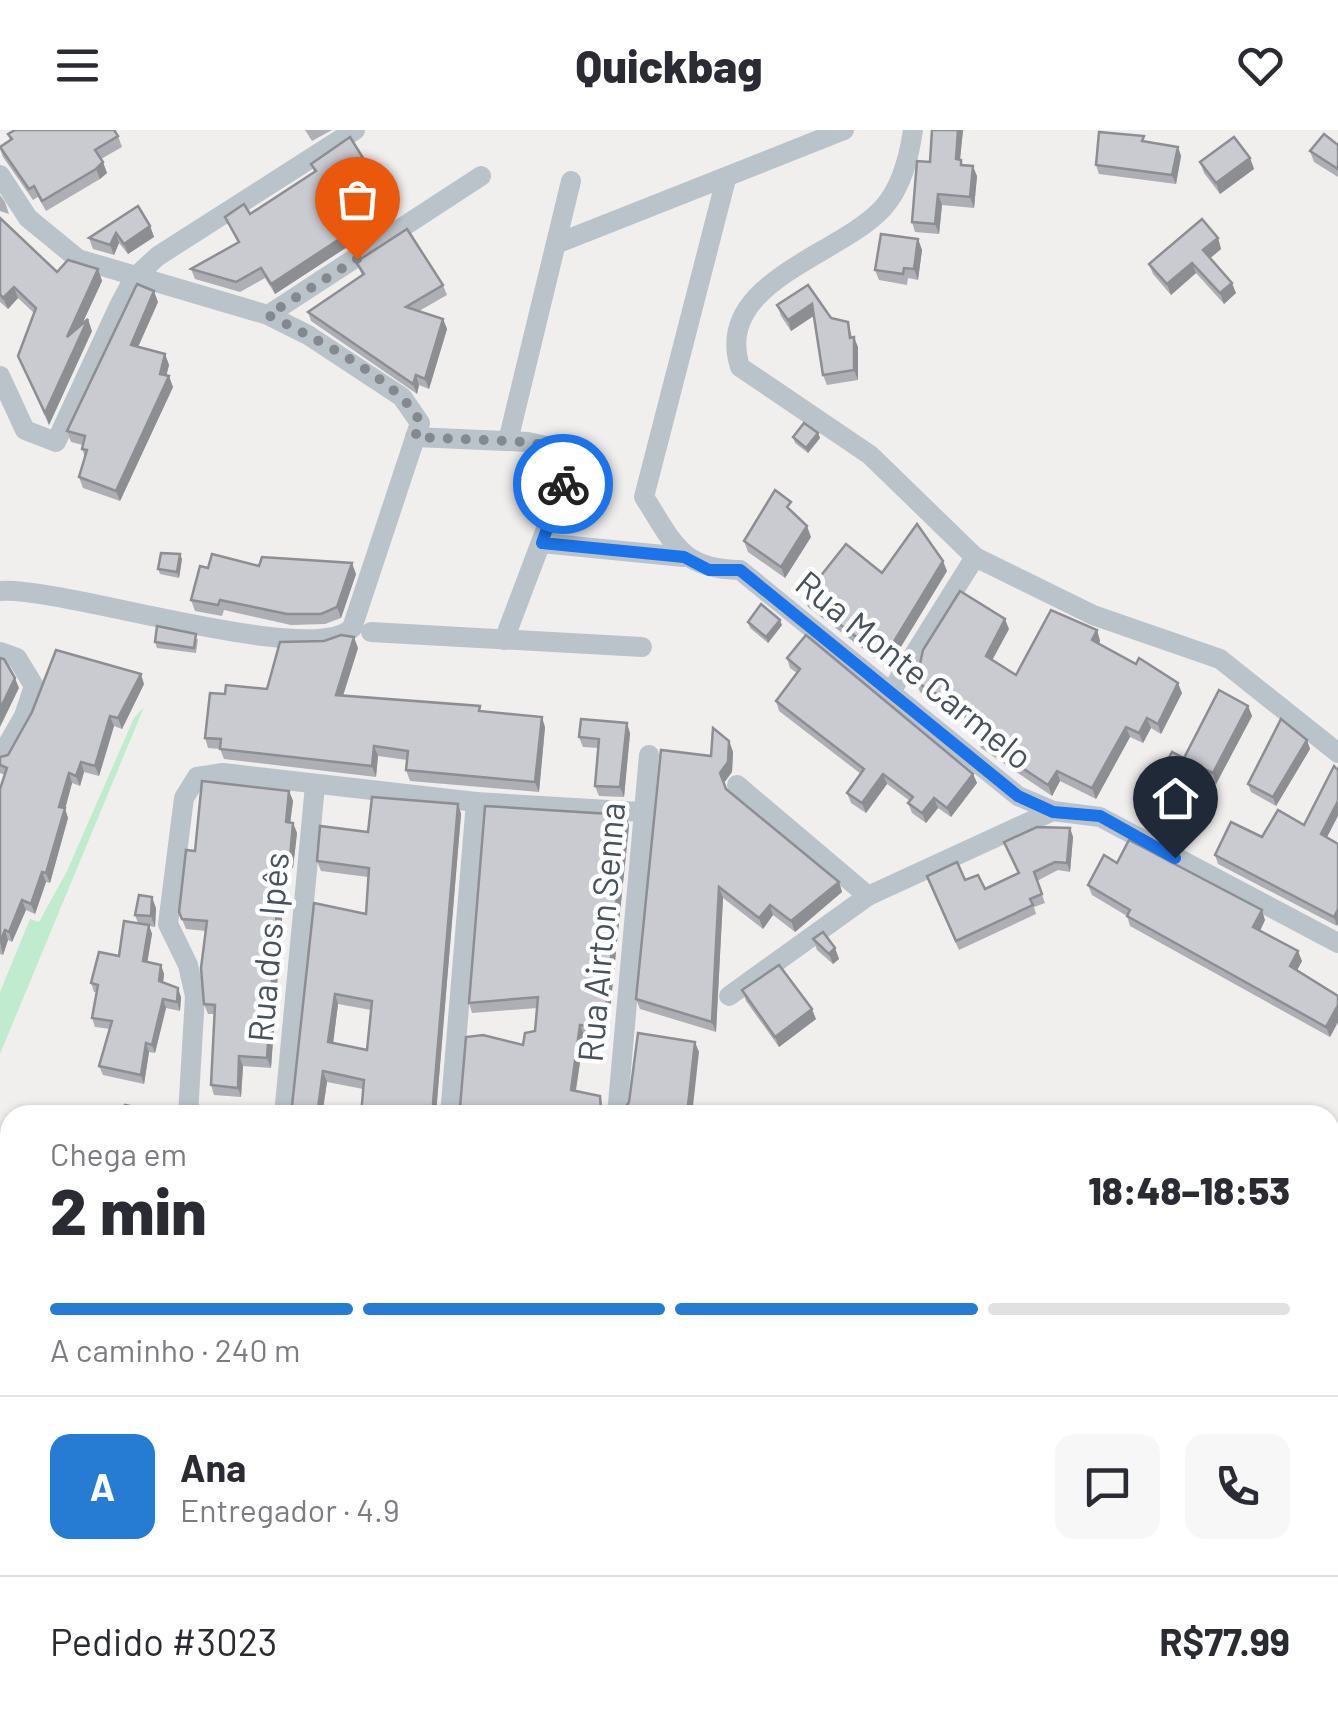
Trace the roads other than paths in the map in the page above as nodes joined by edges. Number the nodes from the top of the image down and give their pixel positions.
1 (355, 130) edge
2 (844, 130) edge
3 (914, 130) edge
4 (0, 175) edge
5 (481, 176) dead end
6 (726, 180) junction
7 (571, 181) dead end
8 (556, 244) junction
9 (134, 278) junction
10 (268, 315) junction
11 (0, 376) edge
12 (415, 437) junction
13 (508, 441) junction
14 (542, 543) junction
15 (684, 557) junction
16 (975, 557) junction
17 (0, 591) edge
18 (371, 632) dead end
19 (504, 640) junction
20 (642, 647) dead end
21 (0, 652) edge
22 (890, 693) junction
23 (1338, 753) edge
24 (649, 755) dead end
25 (0, 758) edge
26 (737, 784) dead end
27 (316, 785) junction
28 (476, 802) junction
29 (642, 812) junction
30 (1053, 812) junction
31 (868, 896) junction
32 (1338, 942) edge
33 (729, 996) dead end
34 (189, 1105) edge
35 (285, 1105) edge
36 (451, 1105) edge
37 (618, 1105) edge

1 - 9 street
2 - 6 street
3 - 16 street
4 - 9 street
5 - 10 street
6 - 8 street
6 - 15 street
7 - 8 street
8 - 13 street
9 - 10 street
9 - 11 street
10 - 12 street
12 - 13 street
12 - 17 street
13 - 14 street
14 - 15 street
14 - 19 street
15 - 22 street, Rua Monte Carmelo
16 - 22 street
16 - 23 street
18 - 19 street
19 - 20 street
21 - 25 street
22 - 30 street, Rua Monte Carmelo
24 - 29 street, Rua Airton Senna
26 - 31 street
27 - 28 street
27 - 34 street
27 - 35 street, Rua dos Ipês
28 - 29 street
28 - 36 street
29 - 37 street, Rua Airton Senna
30 - 31 street
30 - 32 street
31 - 33 street

